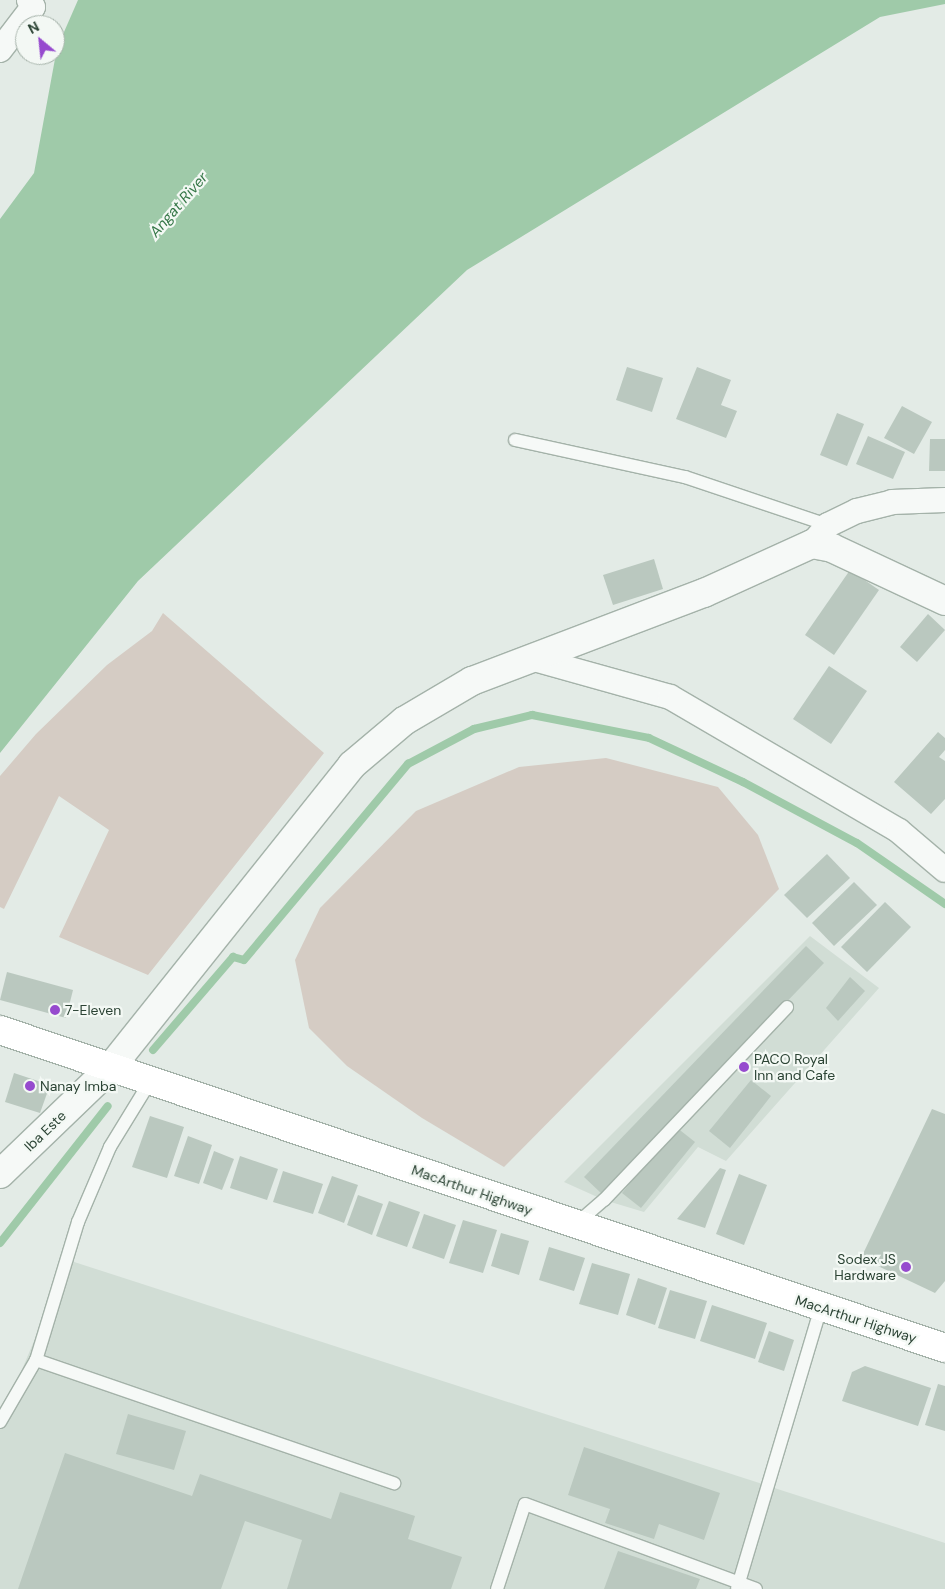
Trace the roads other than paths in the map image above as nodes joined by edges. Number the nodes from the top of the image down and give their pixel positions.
1 (29, 0) edge
2 (0, 50) edge
3 (515, 440) dead end
4 (945, 500) edge
5 (820, 534) junction
6 (945, 601) edge
7 (534, 659) junction
8 (945, 870) edge
9 (787, 1007) dead end
10 (0, 1030) edge
11 (111, 1067) junction
12 (150, 1080) junction
13 (0, 1174) edge
14 (575, 1224) junction
15 (821, 1307) junction
16 (945, 1348) edge
17 (36, 1360) junction
18 (0, 1422) edge
19 (394, 1482) dead end
20 (738, 1586) edge
21 (496, 1589) edge
22 (756, 1589) edge

1 - 2 street
3 - 5 lane
4 - 5 street
5 - 6 street
5 - 7 street, Iba Este
7 - 8 street
7 - 11 street, Iba Este
9 - 14 lane
10 - 11 highway, MacArthur Highway
11 - 12 highway, MacArthur Highway
11 - 13 street, Iba Este
12 - 14 highway, MacArthur Highway
12 - 17 lane
14 - 15 highway, MacArthur Highway
15 - 16 highway, MacArthur Highway
15 - 20 lane
17 - 18 lane
17 - 19 lane
20 - 21 lane
20 - 22 lane

